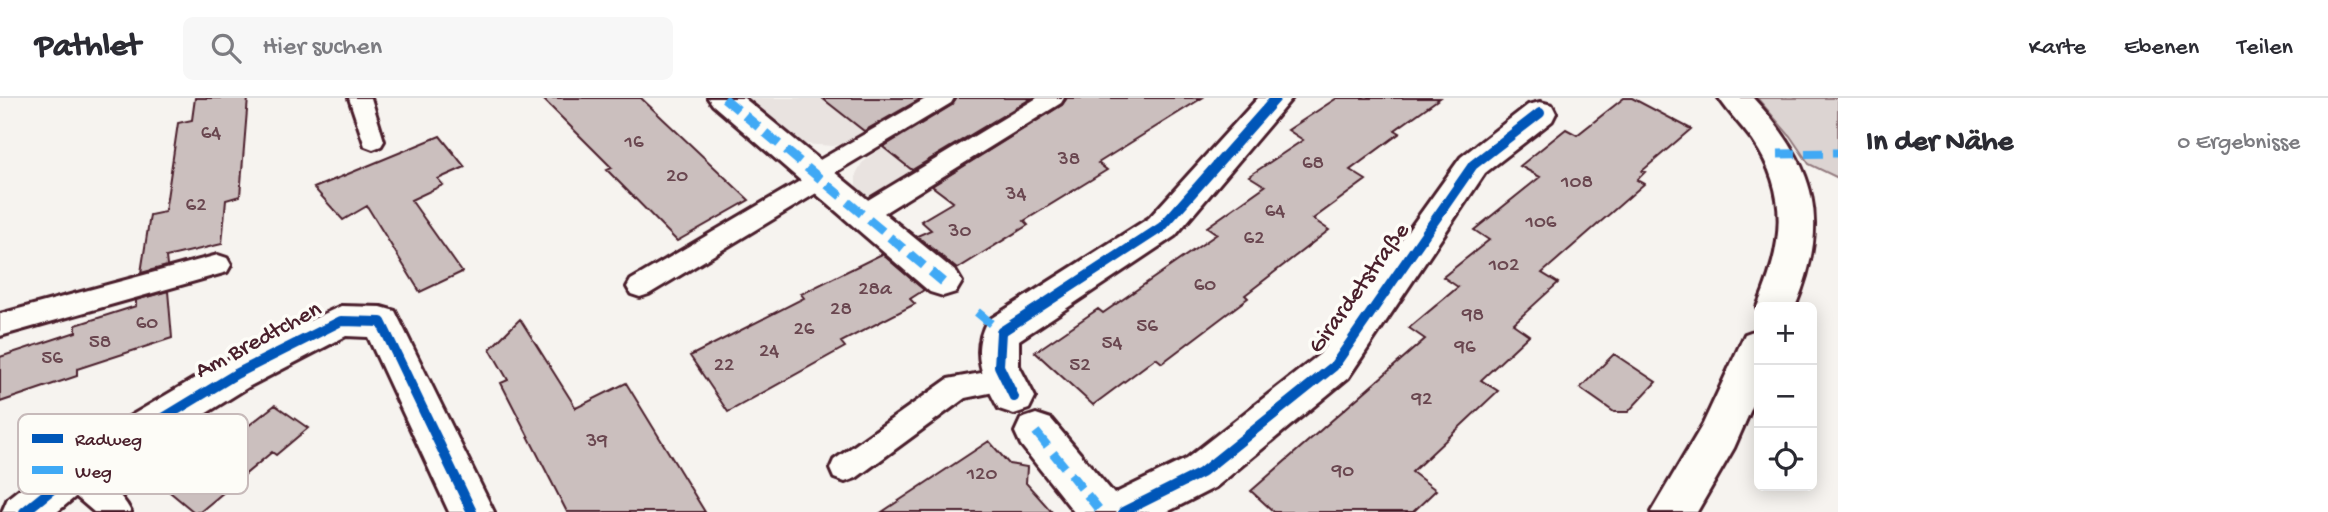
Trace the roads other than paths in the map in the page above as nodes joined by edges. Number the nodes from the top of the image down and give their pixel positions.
1 (360, 98) edge
2 (724, 98) edge
3 (943, 98) edge
4 (1053, 98) edge
5 (1276, 98) edge
6 (1735, 98) edge
7 (1540, 113) dead end
8 (373, 141) dead end
9 (817, 177) junction
10 (862, 215) junction
11 (218, 265) dead end
12 (943, 282) dead end
13 (640, 287) dead end
14 (1778, 302) edge
15 (0, 325) edge
16 (1754, 356) edge
17 (1018, 403) junction
18 (170, 414) edge
19 (845, 469) dead end
20 (46, 494) edge
21 (95, 494) edge
22 (24, 512) edge
23 (116, 512) edge
24 (472, 512) edge
25 (1101, 512) edge
26 (1123, 512) edge
27 (1673, 512) edge

1 - 8 lane
2 - 9 street
3 - 9 lane
4 - 10 lane
5 - 17 street
6 - 14 street
7 - 26 street, Girardetstraße
9 - 10 street
9 - 13 lane
10 - 12 street
11 - 15 lane
16 - 27 street
17 - 19 lane
17 - 25 street
18 - 24 street, Am Bredtchen
20 - 22 street, Am Bredtchen
21 - 23 lane

